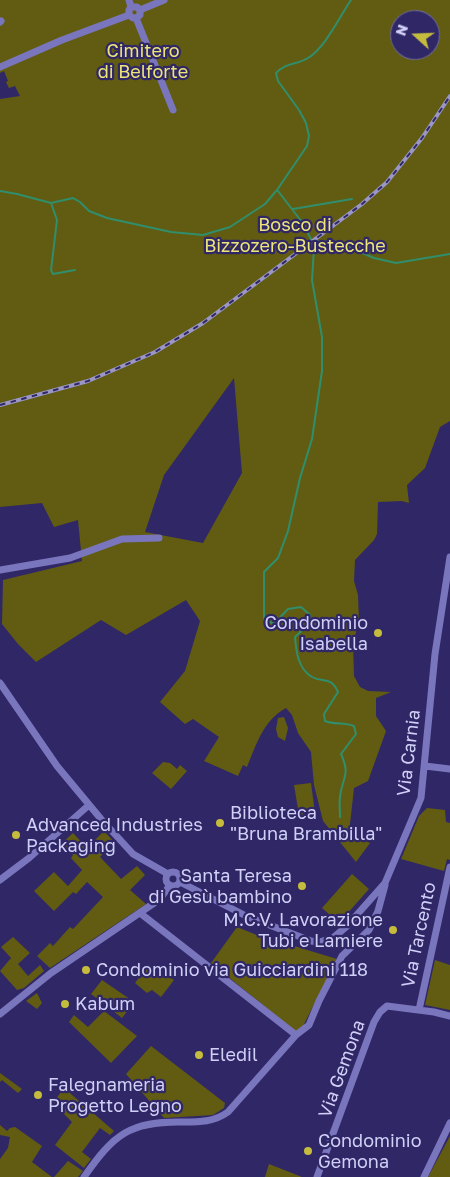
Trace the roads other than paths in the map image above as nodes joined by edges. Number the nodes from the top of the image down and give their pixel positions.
1 (164, 0) edge
2 (131, 10) edge
3 (0, 67) edge
4 (173, 110) dead end
5 (159, 538) dead end
6 (450, 557) edge
7 (0, 570) edge
8 (447, 596) edge
9 (0, 682) edge
10 (425, 766) junction
11 (450, 769) edge
12 (89, 805) junction
13 (450, 867) edge
14 (168, 874) junction
15 (0, 880) edge
16 (180, 882) junction
17 (386, 882) junction
18 (170, 885) junction
19 (140, 912) junction
20 (419, 1010) junction
21 (0, 1014) edge
22 (450, 1016) edge
23 (296, 1035) junction
24 (450, 1123) edge
25 (84, 1177) edge
26 (318, 1177) edge
27 (424, 1177) edge

1 - 2 street
2 - 3 street
2 - 4 street
5 - 7 street
6 - 8 street, Via Carnia
8 - 10 street, Via Carnia
9 - 12 street
10 - 11 street
10 - 17 street, Via Carnia
12 - 14 street
12 - 15 street
13 - 20 street, Via Tarcento
14 - 16 street
14 - 18 street
16 - 17 street, Via Carnia
16 - 18 street
17 - 23 street
18 - 19 street
19 - 21 street
19 - 23 street
20 - 22 street, Via Gemona
20 - 26 street, Via Gemona
23 - 25 street
24 - 27 street

